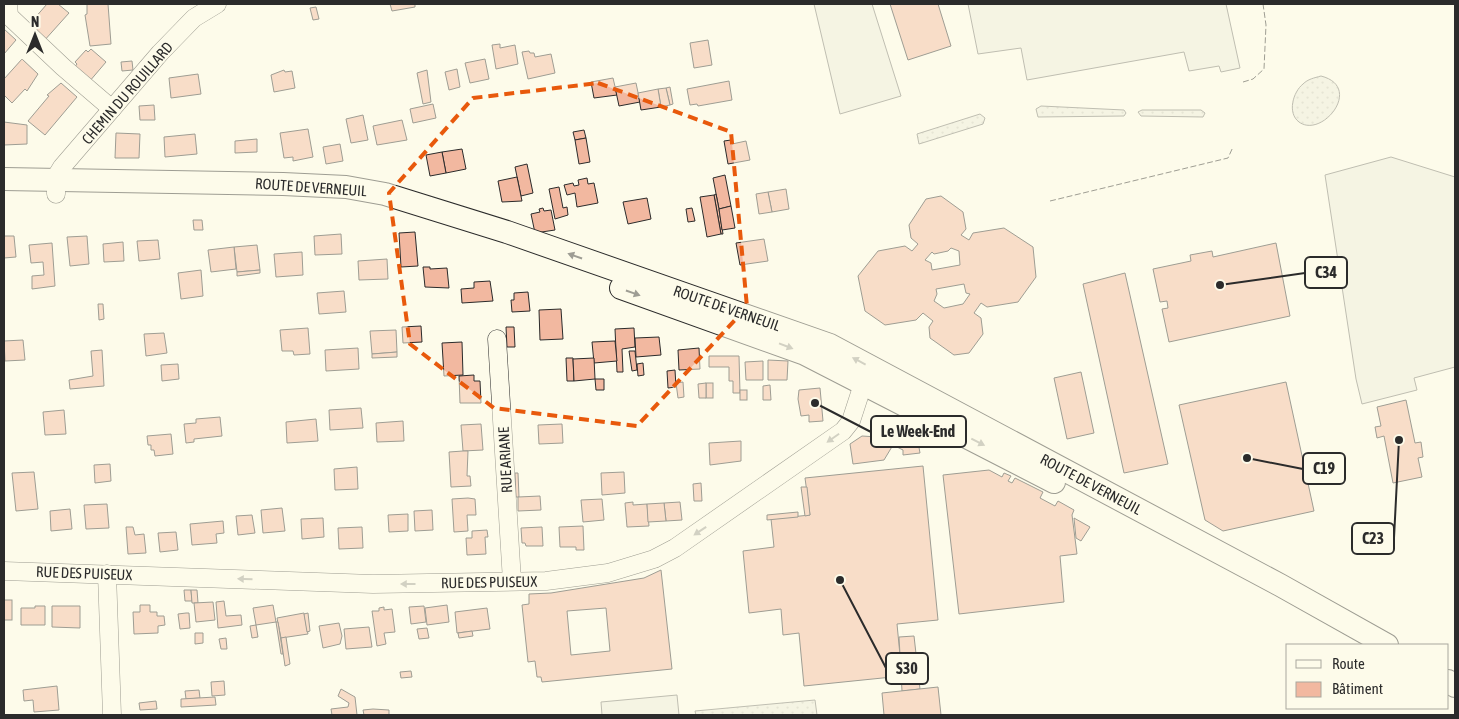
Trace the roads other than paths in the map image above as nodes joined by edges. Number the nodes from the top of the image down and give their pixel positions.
1 (8, 4) edge
2 (217, 4) edge
3 (112, 109) junction
4 (4, 179) edge
5 (56, 187) junction
6 (4, 193) edge
7 (498, 339) dead end
8 (898, 381) junction
9 (864, 383) junction
10 (4, 571) edge
11 (107, 574) junction
12 (512, 582) junction
13 (1367, 644) edge
14 (1384, 644) edge
15 (112, 715) edge

1 - 3 street
2 - 3 street, CHEMIN DU ROUILLARD
3 - 5 street, CHEMIN DU ROUILLARD
4 - 5 main road, ROUTE DE VERNEUIL
5 - 6 main road, ROUTE DE VERNEUIL
8 -> 5 main road, ROUTE DE VERNEUIL
5 -> 9 main road, ROUTE DE VERNEUIL
7 - 12 street, RUE ARIANE
8 - 9 street
8 - 14 main road, ROUTE DE VERNEUIL
9 -> 12 street, RUE DES PUISEUX
9 -> 13 main road, ROUTE DE VERNEUIL
10 - 11 street, RUE DES PUISEUX
12 -> 11 street, RUE DES PUISEUX
11 - 15 street

